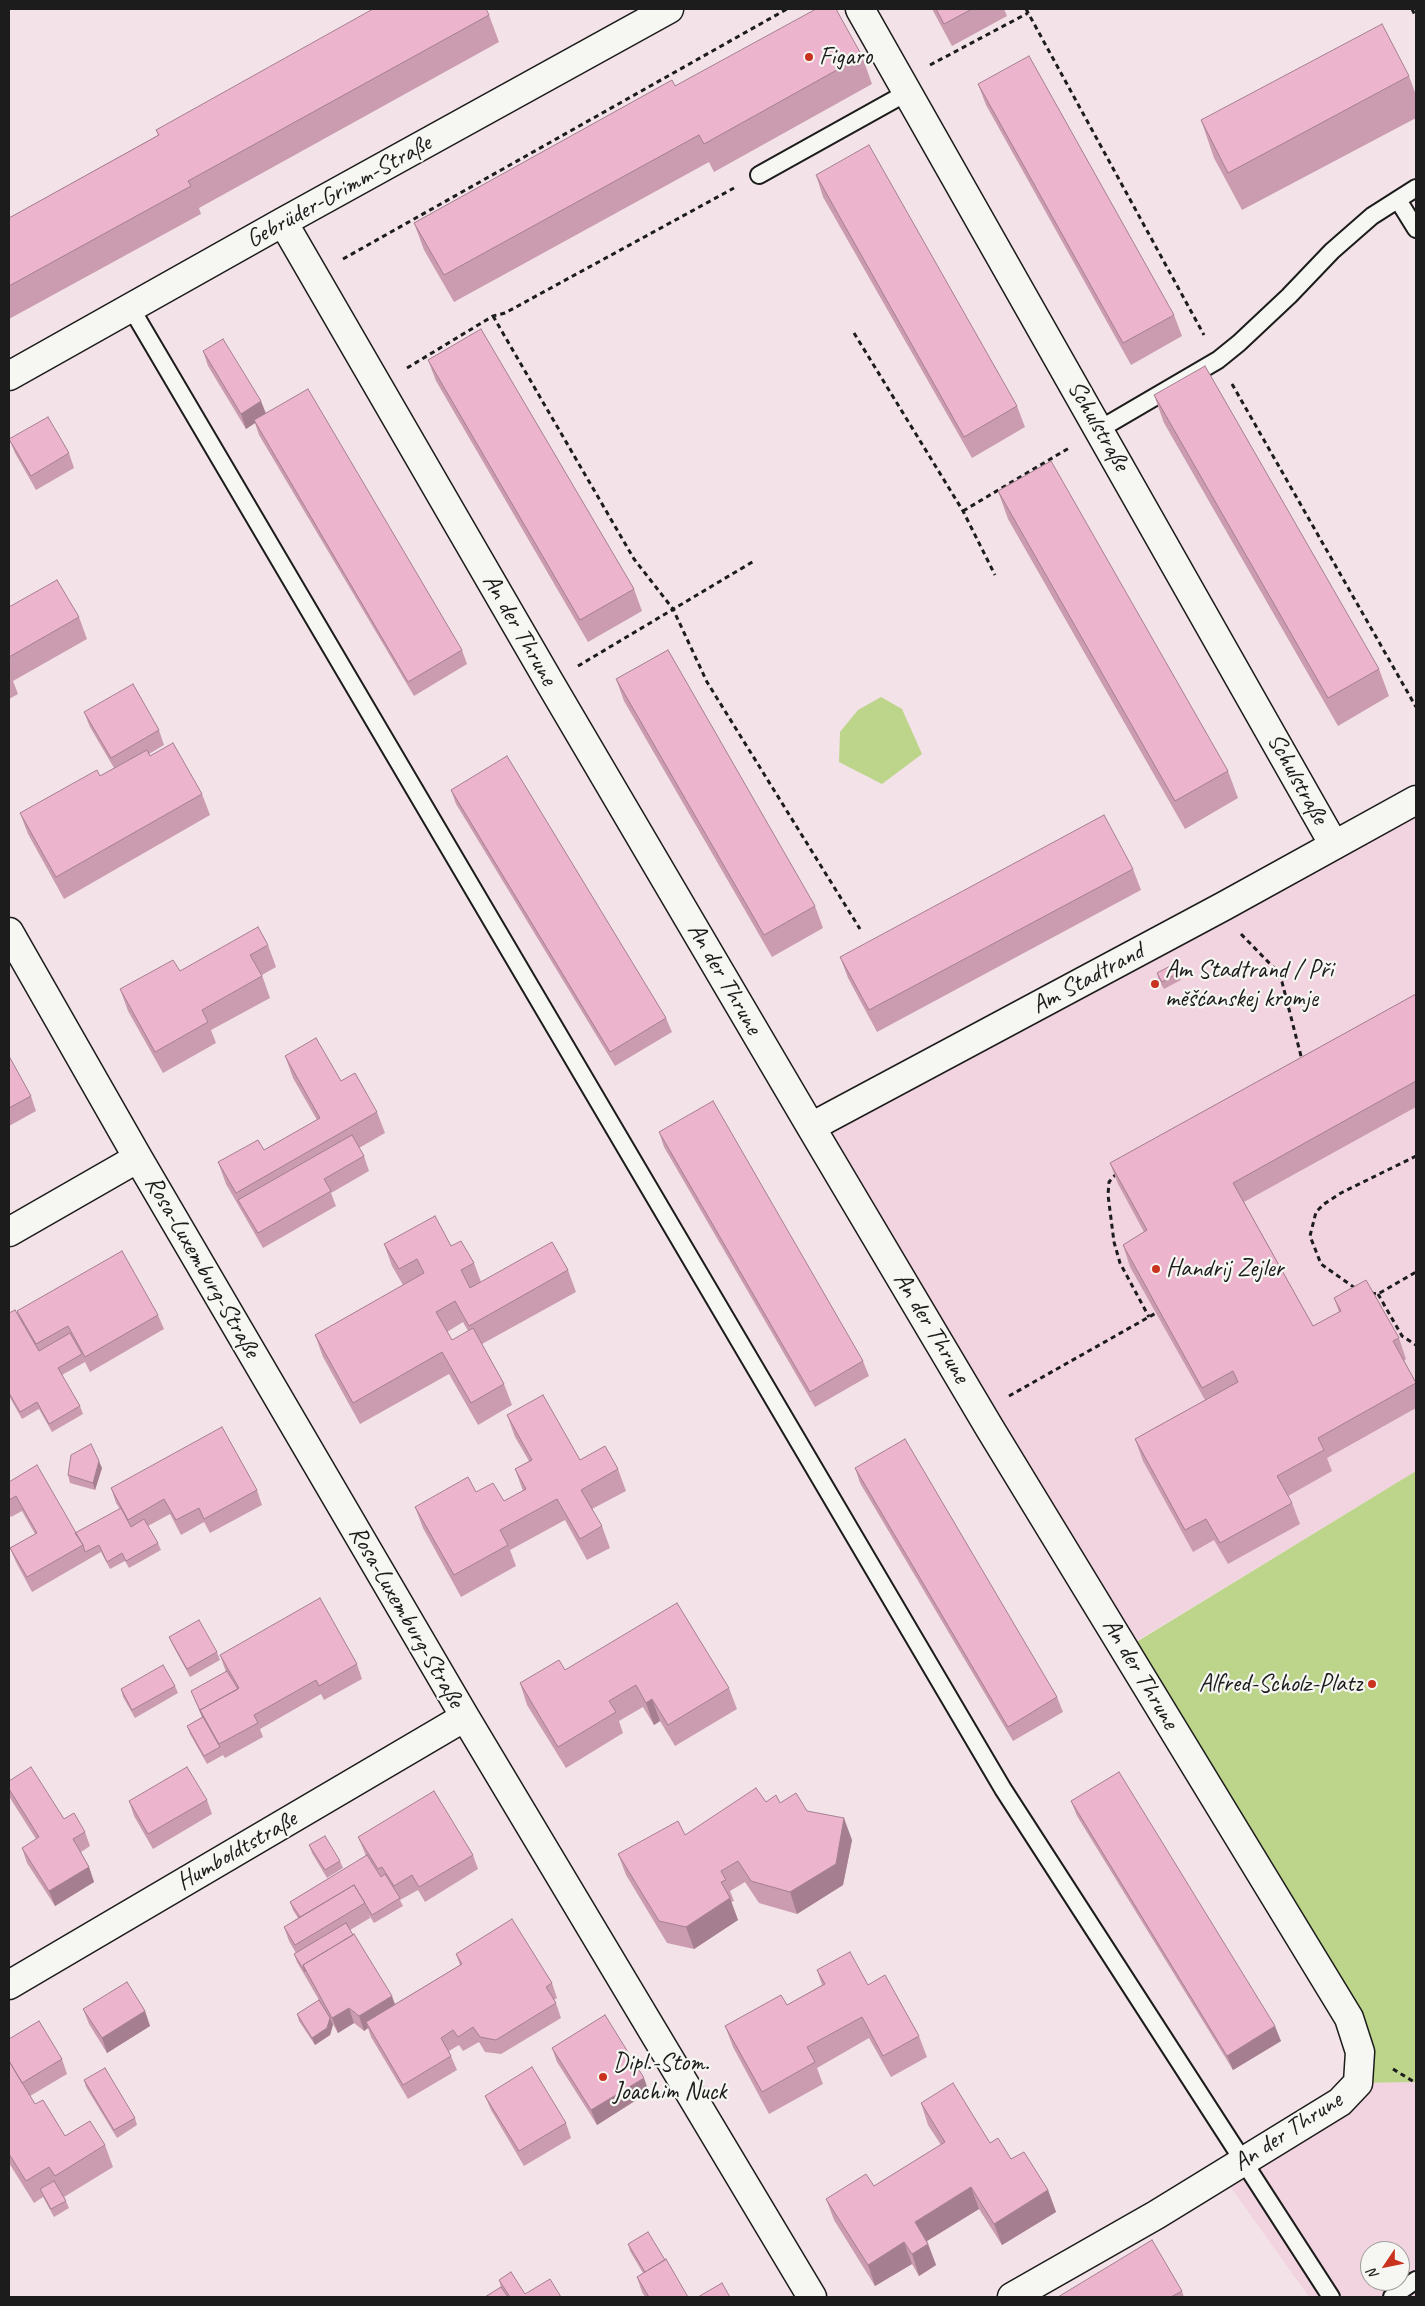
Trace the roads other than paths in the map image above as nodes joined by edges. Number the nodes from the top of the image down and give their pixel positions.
1 (670, 9) edge
2 (860, 9) edge
3 (904, 86) junction
4 (759, 174) road end
5 (1416, 188) edge
6 (1398, 200) junction
7 (283, 222) junction
8 (1416, 229) edge
9 (131, 308) junction
10 (9, 376) edge
11 (1100, 429) junction
12 (1416, 800) edge
13 (1334, 845) junction
14 (9, 932) edge
15 (811, 1127) junction
16 (138, 1158) junction
17 (9, 1232) edge
18 (465, 1717) junction
19 (9, 1985) edge
20 (1244, 2162) junction
21 (1416, 2280) edge
22 (812, 2297) edge
23 (1012, 2297) edge
24 (1331, 2297) edge
25 (1392, 2297) edge

1 - 7 street, Gebrüder-Grimm-Straße
2 - 3 street, Schulstraße
3 - 4 lane
3 - 11 street, Schulstraße
5 - 6 lane
6 - 8 lane
6 - 11 lane
7 - 9 street, Gebrüder-Grimm-Straße
7 - 15 street, An der Thrune
9 - 10 street, Gebrüder-Grimm-Straße
9 - 20 lane
11 - 13 street, Schulstraße
12 - 13 street, Am Stadtrand
13 - 15 street, Am Stadtrand
14 - 16 street, Rosa-Luxemburg-Straße
15 - 20 street, An der Thrune
16 - 17 street
16 - 18 street, Rosa-Luxemburg-Straße
18 - 19 street, Humboldtstraße
18 - 22 street, Rosa-Luxemburg-Straße
20 - 23 street, An der Thrune
20 - 24 lane
21 - 25 lane

